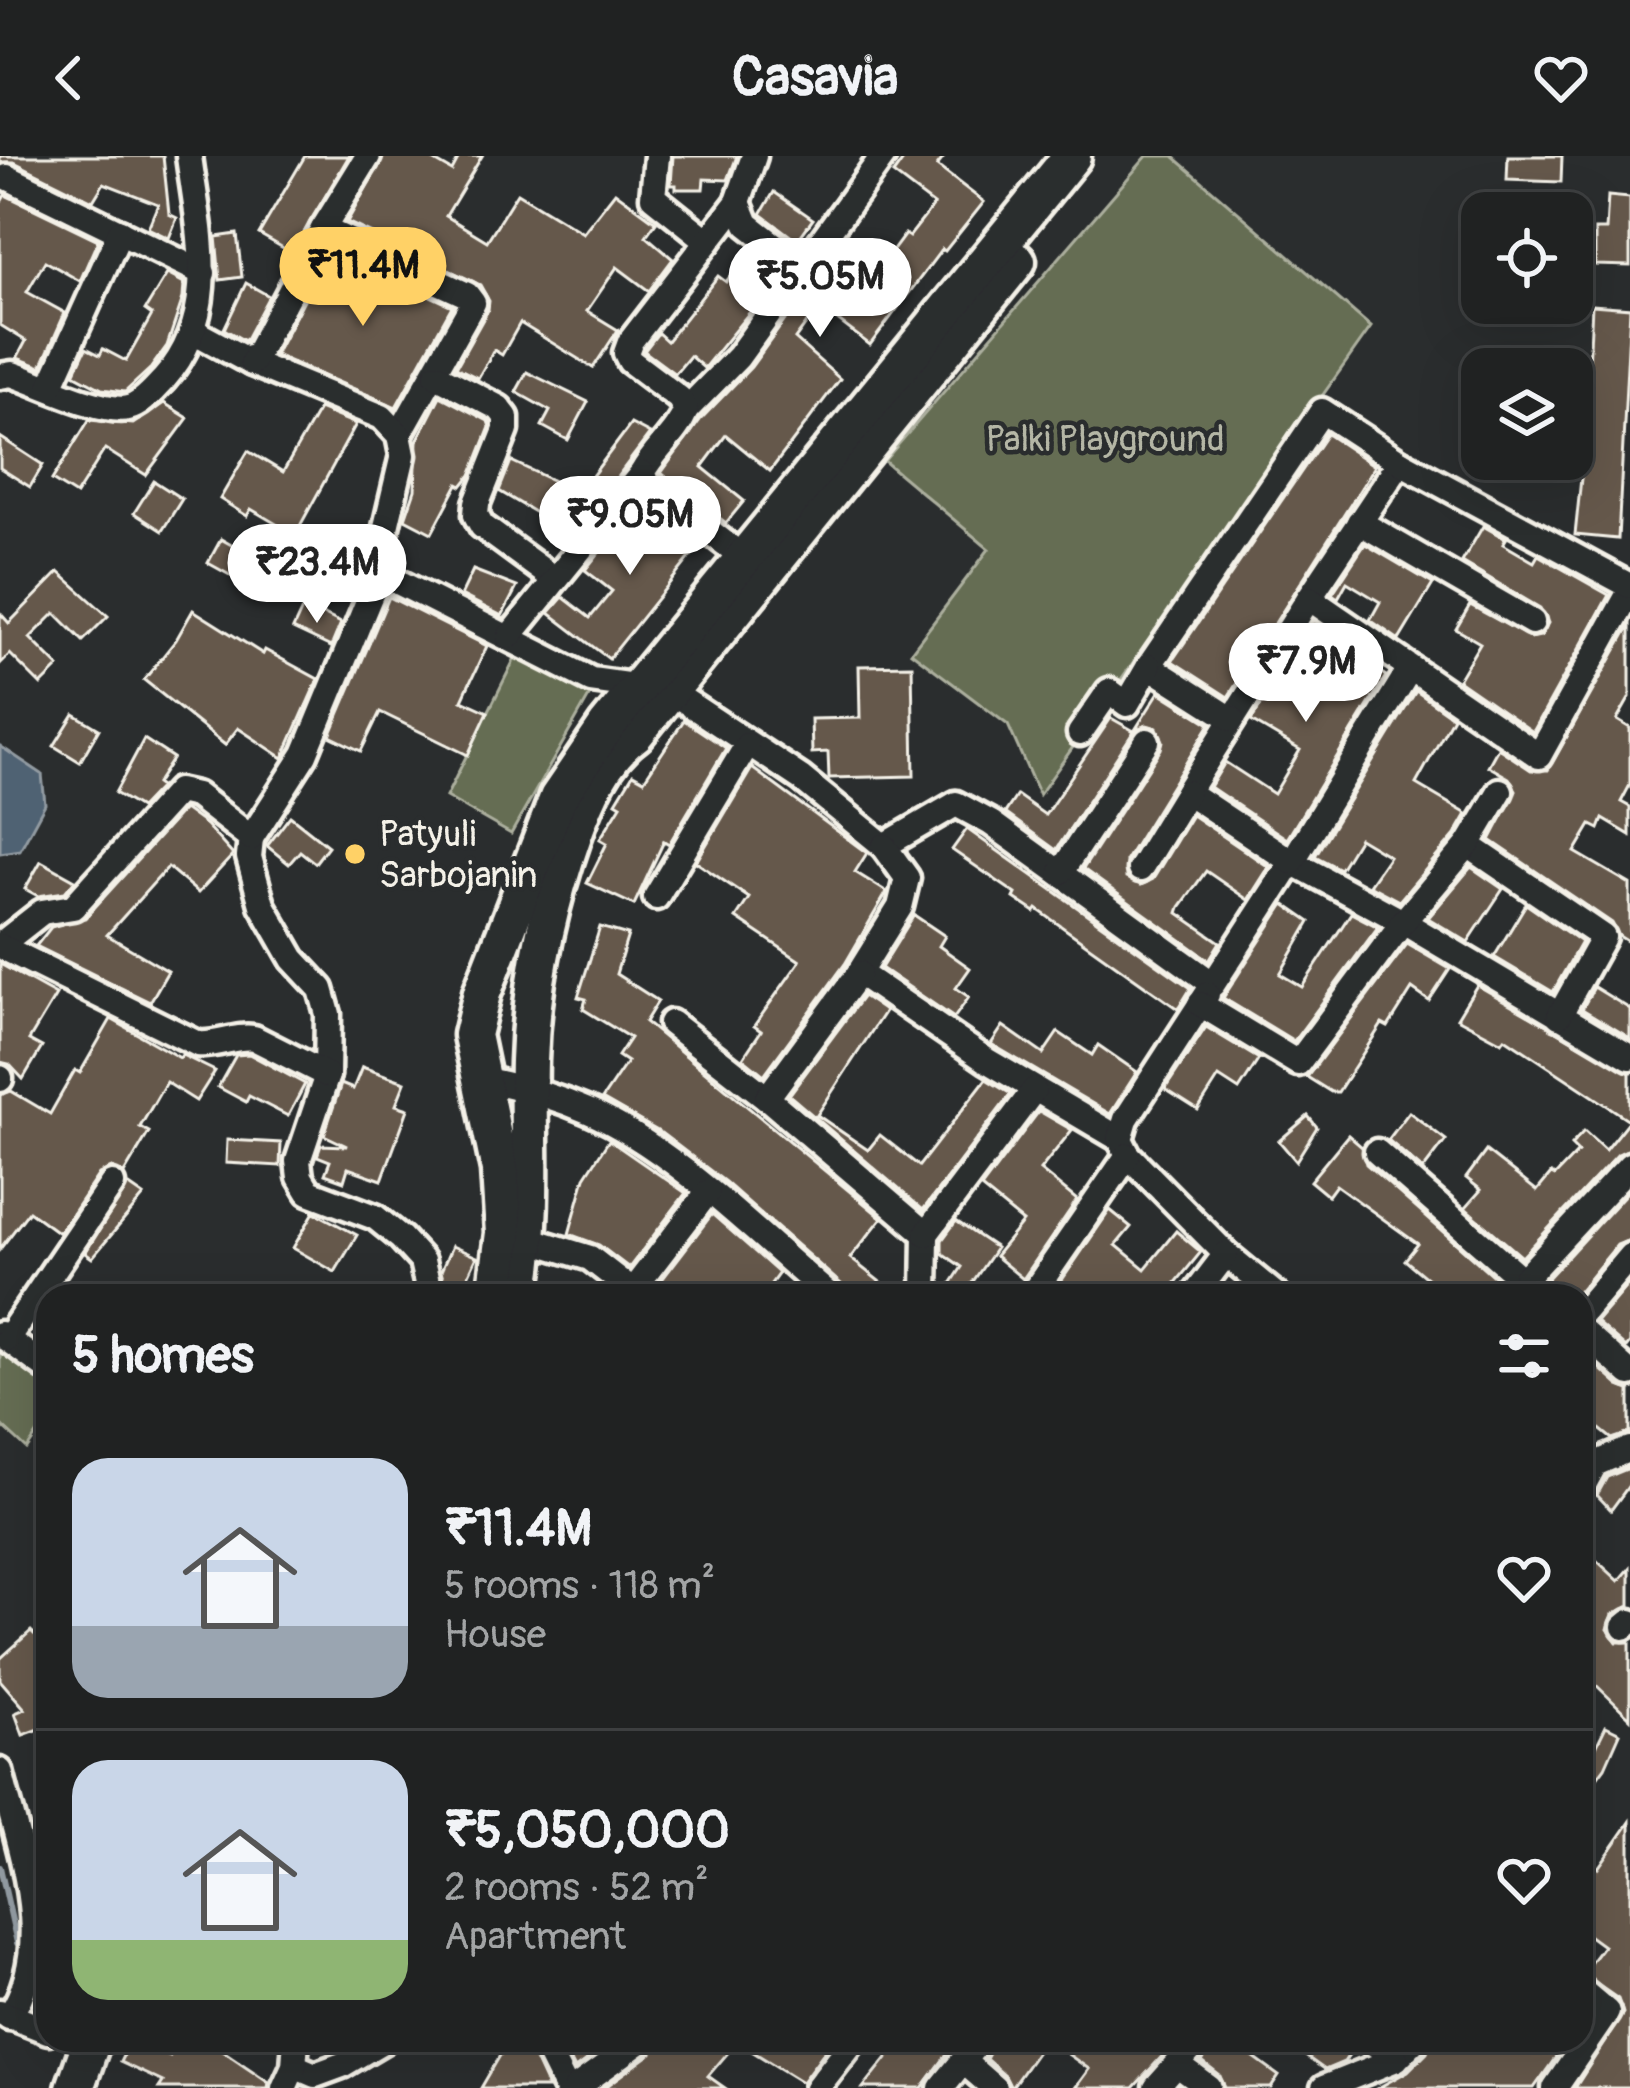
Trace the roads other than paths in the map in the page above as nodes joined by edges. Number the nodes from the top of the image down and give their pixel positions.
1 (189, 156) edge
2 (368, 156) edge
3 (657, 156) edge
4 (754, 156) edge
5 (883, 156) edge
6 (1072, 156) edge
7 (1102, 156) edge
8 (7, 177) dead end
9 (738, 202) junction
10 (323, 230) junction
11 (120, 232) junction
12 (708, 241) junction
13 (802, 268) junction
14 (202, 272) junction
15 (193, 332) junction
16 (252, 363) junction
17 (4, 371) edge
18 (436, 375) junction
19 (50, 387) junction
20 (686, 410) junction
21 (399, 435) junction
22 (1400, 462) junction
23 (642, 473) junction
24 (827, 475) junction
25 (1360, 522) junction
26 (744, 558) junction
27 (381, 570) junction
28 (554, 578) junction
29 (1630, 589) edge
30 (1309, 598) junction
31 (1532, 622) dead end
32 (509, 637) junction
33 (1148, 666) junction
34 (1409, 670) junction
35 (654, 690) junction
36 (1232, 719) junction
37 (1080, 733) dead end
38 (1147, 741) dead end
39 (747, 746) junction
40 (1500, 791) dead end
41 (1187, 792) junction
42 (250, 838) junction
43 (1468, 845) junction
44 (884, 846) junction
45 (1292, 862) junction
46 (1140, 868) dead end
47 (1061, 872) junction
48 (656, 897) dead end
49 (1402, 922) junction
50 (0, 945) edge
51 (859, 973) junction
52 (1207, 994) junction
53 (1559, 1016) junction
54 (671, 1023) dead end
55 (1630, 1058) edge
56 (327, 1075) junction
57 (481, 1079) junction
58 (530, 1089) junction
59 (1034, 1090) junction
60 (767, 1098) junction
61 (1124, 1147) junction
62 (1377, 1152) dead end
63 (1630, 1165) edge
64 (112, 1184) dead end
65 (708, 1192) junction
66 (926, 1234) junction
67 (528, 1239) junction
68 (1226, 1254) junction
69 (1630, 1256) edge
70 (41, 1284) edge
71 (427, 1284) edge
72 (498, 1284) edge
73 (522, 1284) edge
74 (624, 1284) edge
75 (642, 1284) edge
76 (816, 1284) edge
77 (925, 1284) edge
78 (1038, 1284) edge
79 (1203, 1284) edge
80 (1262, 1284) edge
81 (1530, 1284) edge
82 (1535, 1284) edge
83 (36, 1291) edge
84 (1593, 1300) edge
85 (4, 1336) edge
86 (1593, 1341) edge
87 (36, 1360) edge
88 (1630, 1374) edge
89 (1627, 1455) edge
90 (1593, 1461) edge
91 (0, 1772) edge
92 (1593, 1998) edge
93 (4, 2014) edge
94 (1618, 2015) edge
95 (36, 2026) edge
96 (1593, 2044) edge
97 (76, 2052) edge
98 (80, 2052) edge
99 (364, 2052) edge
100 (548, 2052) edge
101 (626, 2052) edge
102 (845, 2052) edge
103 (970, 2052) edge
104 (1189, 2052) edge
105 (1385, 2052) edge
106 (1404, 2052) edge
107 (1586, 2052) edge
108 (1396, 2060) junction
109 (963, 2061) junction
110 (291, 2064) edge
111 (1178, 2065) junction
112 (56, 2088) edge
113 (75, 2088) edge
114 (566, 2088) edge
115 (576, 2088) edge
116 (817, 2088) edge
117 (941, 2088) edge
118 (994, 2088) edge
119 (1156, 2088) edge
120 (1209, 2088) edge
121 (1324, 2088) edge
122 (1555, 2088) edge

1 - 14 street
2 - 10 street
3 - 12 street
4 - 9 street
5 - 13 street
6 - 24 main road
7 - 24 main road
8 - 11 street
9 - 12 street
9 - 13 street
10 - 16 street
10 - 18 street
11 - 14 street
11 - 19 street
12 - 20 street
13 - 20 street
14 - 15 street
15 - 16 street
15 - 19 street
16 - 21 street
17 - 19 street
18 - 21 street
18 - 28 street
20 - 23 street
21 - 27 street
22 - 25 street
22 - 29 street
22 - 33 street
23 - 26 street
23 - 28 street
24 - 26 main road
24 - 35 main road
25 - 30 street
25 - 31 street
26 - 35 main road
27 - 32 street
27 - 42 street
28 - 32 street
29 - 34 street
30 - 34 street
30 - 36 street
32 - 35 street
33 - 36 street
33 - 37 street
34 - 45 street
35 - 39 street
35 - 57 main road
35 - 58 main road
36 - 41 street
38 - 47 street
39 - 44 street
39 - 48 street
40 - 43 street
41 - 45 street
41 - 46 street
42 - 50 street
42 - 56 street
43 - 49 street
43 - 53 street
44 - 47 street
44 - 51 street
45 - 49 street
45 - 52 street
47 - 52 street
49 - 52 street
49 - 53 street
50 - 56 street
51 - 59 street
51 - 60 street
52 - 61 street
53 - 55 street
54 - 60 street
56 - 71 street
57 - 58 street
57 - 72 main road
58 - 65 street
58 - 67 main road
59 - 61 street
59 - 66 street
60 - 66 street
61 - 68 street
61 - 78 street
62 - 81 street
63 - 82 street
64 - 70 street
65 - 75 street
65 - 76 street
66 - 77 street
67 - 73 main road
67 - 74 street
68 - 79 street
68 - 80 street
69 - 84 street
83 - 85 street
85 - 87 street
86 - 88 street
89 - 90 street
91 - 93 street
92 - 94 street
93 - 95 street
94 - 96 street
97 - 112 main road
98 - 113 main road
99 - 110 street
100 - 114 street
101 - 115 street
102 - 116 street
103 - 109 street
104 - 111 street
105 - 108 street
106 - 108 street
107 - 122 street
108 - 121 street
109 - 117 street
109 - 118 street
111 - 119 street
111 - 120 street

